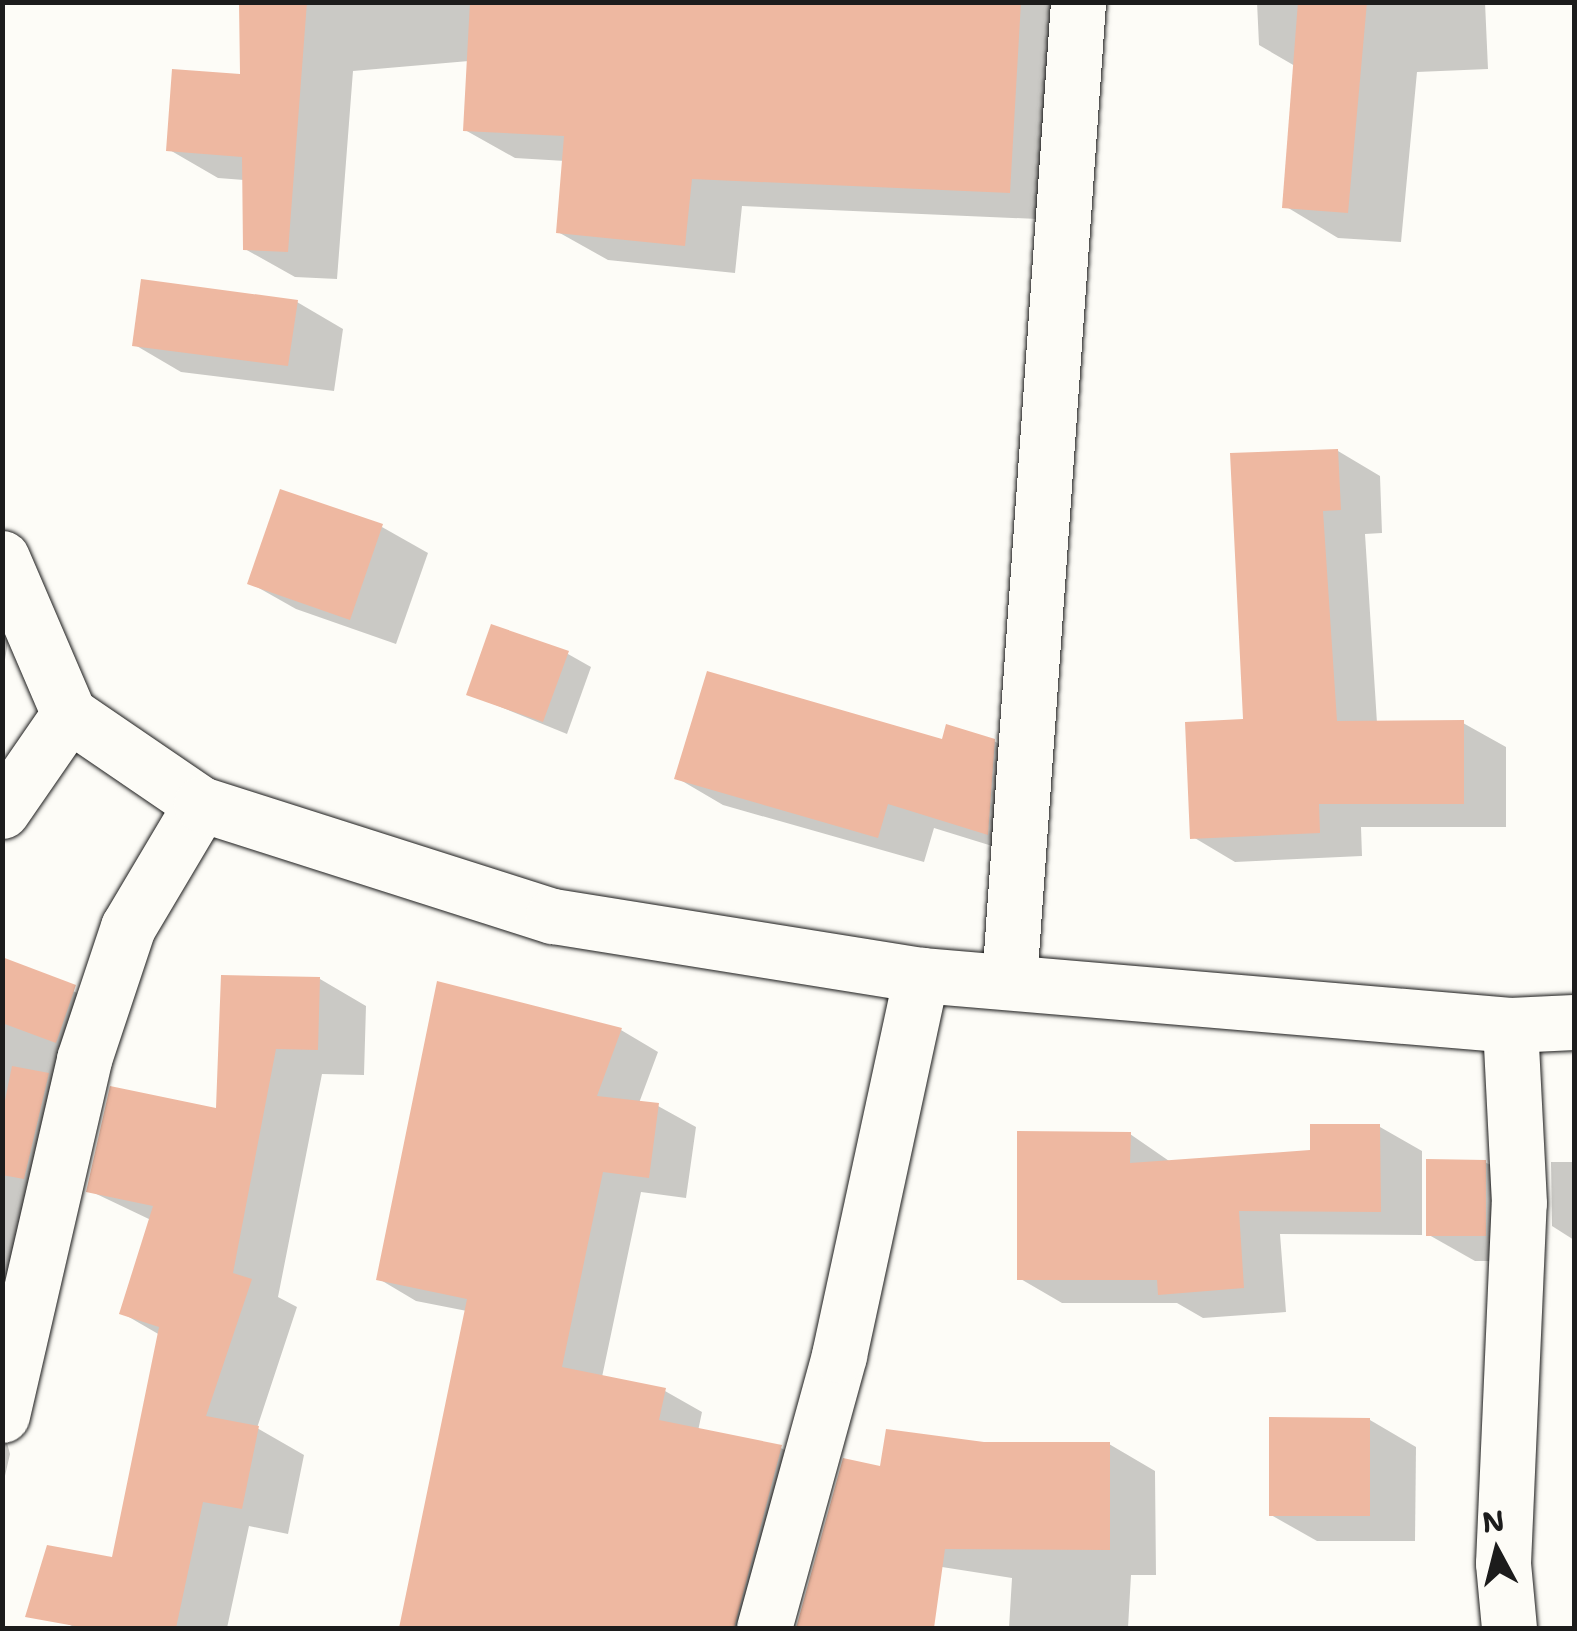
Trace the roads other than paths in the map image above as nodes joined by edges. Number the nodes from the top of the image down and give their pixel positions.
1 (1078, 2) edge
2 (2, 558) edge
3 (69, 714) junction
4 (201, 804) junction
5 (2, 811) edge
6 (921, 975) junction
7 (1008, 982) junction
8 (1574, 1022) edge
9 (1510, 1025) junction
10 (2, 1414) edge
11 (764, 1628) edge
12 (1509, 1628) edge

1 - 7 street
2 - 3 street
3 - 4 street
3 - 5 street
4 - 6 street
4 - 10 street
6 - 7 street
6 - 11 street
7 - 9 street
8 - 9 street
9 - 12 street

